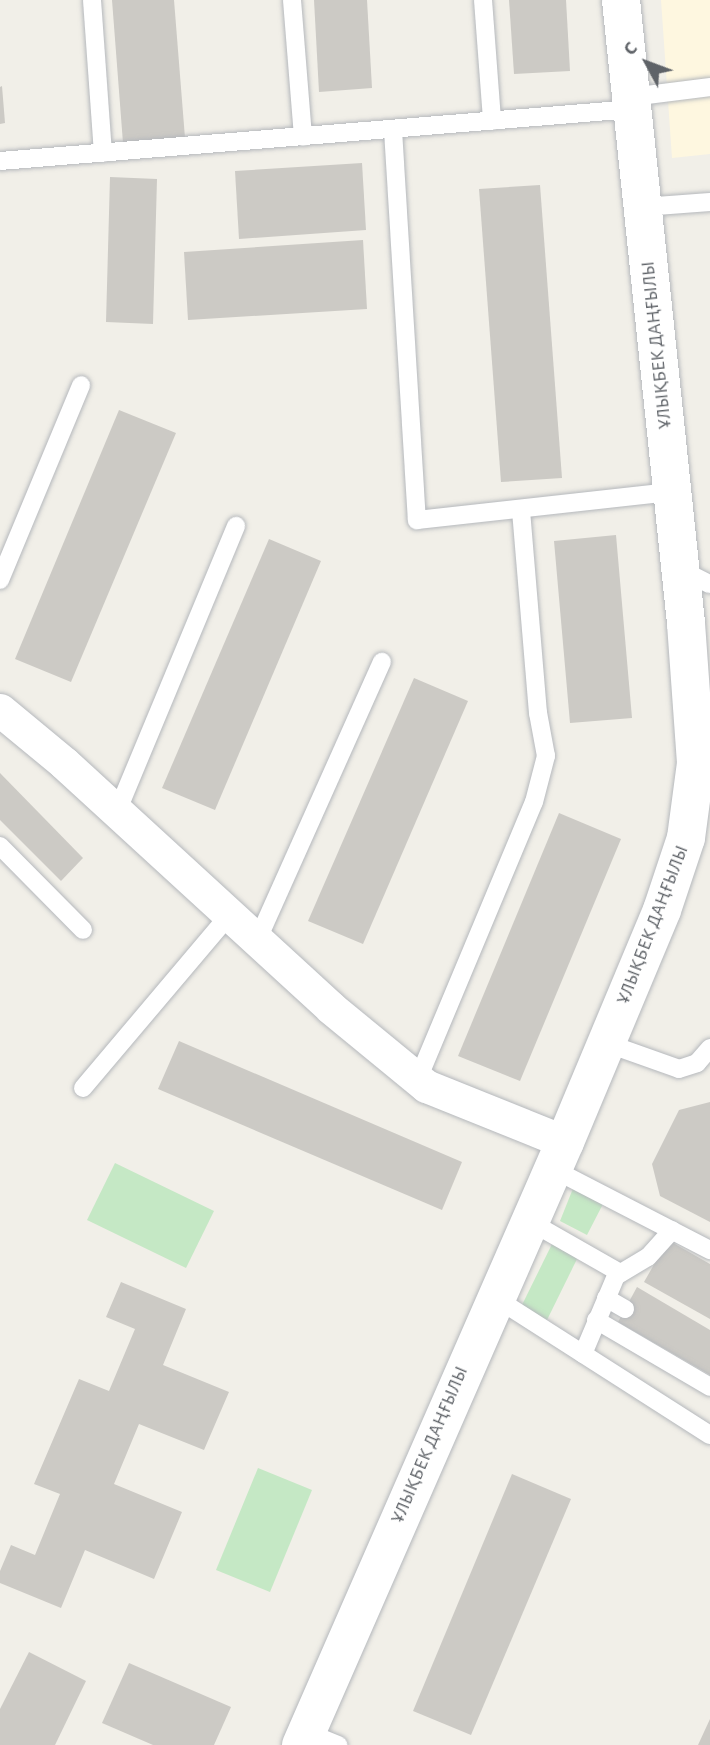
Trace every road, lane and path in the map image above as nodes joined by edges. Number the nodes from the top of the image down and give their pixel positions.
1 (92, 0) edge
2 (292, 0) edge
3 (483, 0) edge
4 (621, 0) edge
5 (710, 87) edge
6 (631, 103) junction
7 (492, 121) junction
8 (393, 130) junction
9 (303, 137) junction
10 (103, 153) junction
11 (0, 161) edge
12 (710, 202) edge
13 (643, 207) junction
14 (81, 385) dead end
15 (672, 492) junction
16 (521, 510) junction
17 (236, 526) dead end
18 (695, 577) edge
19 (0, 580) edge
20 (382, 662) dead end
21 (0, 710) edge
22 (117, 811) junction
23 (0, 846) edge
24 (229, 915) junction
25 (83, 930) dead end
26 (257, 941) junction
27 (606, 1043) junction
28 (710, 1048) edge
29 (703, 1066) edge
30 (418, 1079) junction
31 (83, 1088) dead end
32 (559, 1156) junction
33 (528, 1221) junction
34 (672, 1230) junction
35 (710, 1250) edge
36 (621, 1273) junction
37 (494, 1297) junction
38 (606, 1298) junction
39 (625, 1308) dead end
40 (597, 1320) junction
41 (583, 1354) junction
42 (710, 1387) edge
43 (710, 1436) edge
44 (315, 1741) edge

1 - 10 lane
2 - 9 lane
3 - 7 lane
4 - 6 street, ҰЛЫҚБЕК ДАҢҒЫЛЫ
5 - 6 lane
6 - 7 lane
6 - 13 street, ҰЛЫҚБЕК ДАҢҒЫЛЫ
7 - 8 lane
8 - 9 lane
8 - 16 lane
9 - 10 lane
10 - 11 lane
12 - 13 lane
13 - 15 street, ҰЛЫҚБЕК ДАҢҒЫЛЫ
14 - 19 lane
15 - 16 lane
15 - 18 street, ҰЛЫҚБЕК ДАҢҒЫЛЫ
16 - 30 lane
17 - 22 lane
18 - 27 street, ҰЛЫҚБЕК ДАҢҒЫЛЫ
20 - 26 lane
21 - 22 street
22 - 24 street
23 - 25 lane
24 - 26 street
24 - 31 lane
26 - 30 street
27 - 29 lane
27 - 32 street, ҰЛЫҚБЕК ДАҢҒЫЛЫ
28 - 29 lane
30 - 32 street
32 - 33 street, ҰЛЫҚБЕК ДАҢҒЫЛЫ
32 - 34 lane
33 - 36 lane
33 - 37 street, ҰЛЫҚБЕК ДАҢҒЫЛЫ
34 - 35 lane
34 - 36 lane
36 - 38 lane
37 - 41 lane
37 - 44 street, ҰЛЫҚБЕК ДАҢҒЫЛЫ
38 - 39 lane
38 - 40 lane
40 - 41 lane
40 - 42 lane
41 - 43 lane

